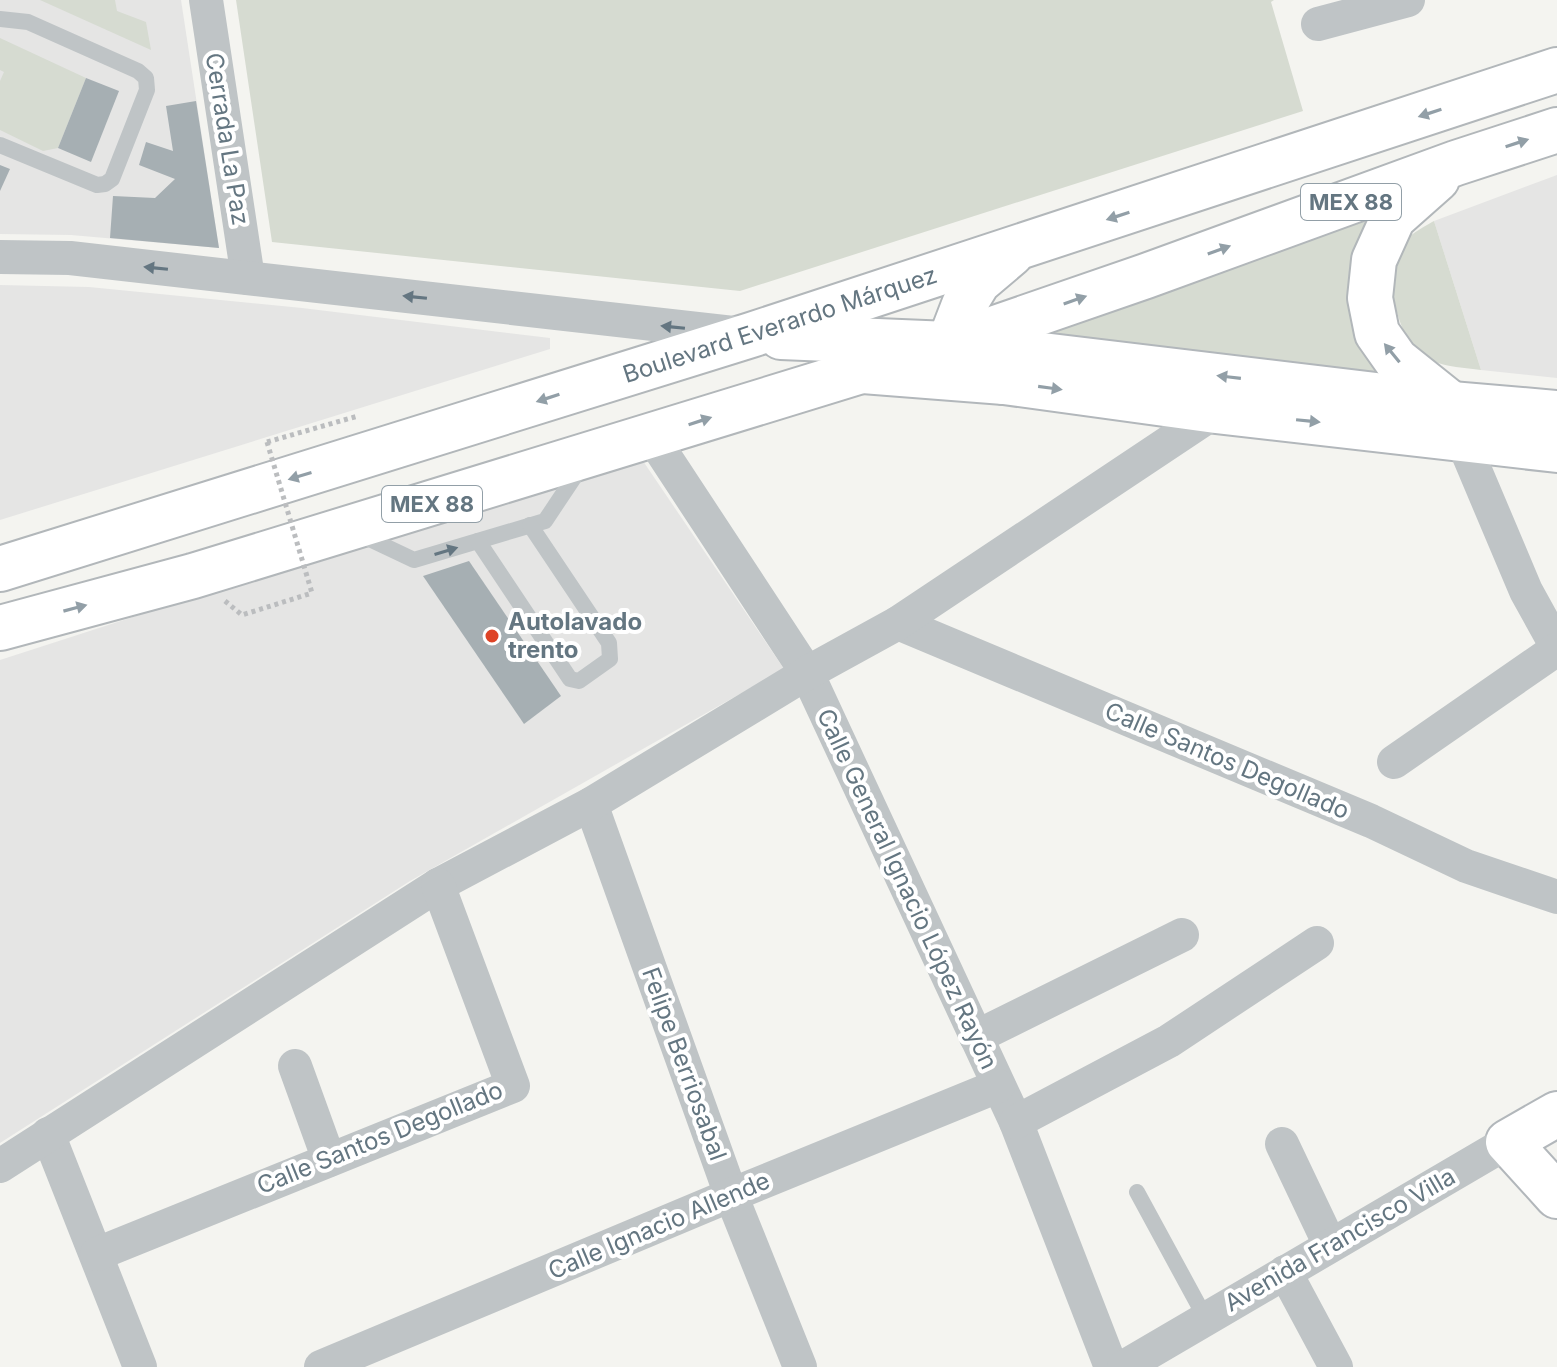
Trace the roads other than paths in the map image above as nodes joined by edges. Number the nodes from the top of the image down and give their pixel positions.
1 (206, 0) edge
2 (1408, 0) edge
3 (0, 19) edge
4 (1318, 24) dead end
5 (1557, 70) edge
6 (1557, 130) edge
7 (0, 145) edge
8 (1456, 163) junction
9 (1015, 250) junction
10 (0, 257) edge
11 (248, 278) junction
12 (751, 335) junction
13 (949, 344) junction
14 (861, 371) junction
15 (1004, 382) junction
16 (1216, 411) junction
17 (1557, 413) edge
18 (1456, 420) junction
19 (652, 437) junction
20 (1557, 450) edge
21 (589, 456) junction
22 (384, 525) junction
23 (530, 525) junction
24 (478, 541) junction
25 (0, 569) edge
26 (898, 623) junction
27 (0, 628) edge
28 (1557, 648) edge
29 (807, 673) junction
30 (1394, 762) dead end
31 (591, 804) junction
32 (438, 885) junction
33 (1557, 897) edge
34 (1182, 935) dead end
35 (1317, 943) dead end
36 (976, 1037) junction
37 (295, 1066) dead end
38 (998, 1086) junction
39 (1557, 1114) edge
40 (1016, 1122) junction
41 (48, 1134) junction
42 (1508, 1142) junction
43 (1282, 1144) dead end
44 (329, 1160) junction
45 (0, 1166) edge
46 (1137, 1192) dead end
47 (731, 1195) junction
48 (1557, 1196) edge
49 (1330, 1245) junction
50 (97, 1254) junction
51 (1285, 1272) junction
52 (1206, 1319) junction
53 (798, 1366) edge
54 (140, 1367) edge
55 (321, 1367) edge
56 (1111, 1367) edge
57 (1124, 1367) edge
58 (1336, 1367) edge

1 - 11 street, Cerrada La Paz
2 - 4 street
3 - 7 lane
5 -> 9 main road, Boulevard Everardo Márquez / MEX 88
8 -> 6 main road, MEX 88
13 -> 8 main road, MEX 88
18 -> 8 main road
9 - 12 main road, Boulevard Everardo Márquez / MEX 88
9 - 13 main road
11 -> 10 street
12 -> 11 street
12 - 13 main road
12 -> 25 main road, Boulevard Everardo Márquez / MEX 88
13 - 14 main road, MEX 88
13 - 15 main road
18 -> 13 main road
14 - 15 main road
19 -> 14 main road, MEX 88
15 -> 16 main road
16 -> 18 main road
16 - 26 street
17 - 18 main road
18 - 20 main road
18 - 28 street
19 - 21 main road, MEX 88
19 - 29 street, Calle General Ignacio López Rayón
21 - 22 main road, MEX 88
21 - 23 lane
22 -> 24 lane
27 -> 22 main road, MEX 88
23 - 24 lane
23 - 24 lane
26 - 29 street
26 - 33 street, Calle Santos Degollado
28 - 30 street
29 - 31 street
29 - 36 street, Calle General Ignacio López Rayón
31 - 32 street
31 - 47 street, Felipe Berriosabal
32 - 41 street
32 - 44 street, Calle Santos Degollado
34 - 36 street
35 - 40 street
36 - 38 street, Calle General Ignacio López Rayón
37 - 44 street
38 - 40 street, Calle General Ignacio López Rayón
38 - 47 street, Calle Ignacio Allende
39 - 42 main road, Avenida Francisco Villa
40 - 56 street, Calle General Ignacio López Rayón
41 - 45 street
41 - 50 street
42 - 48 main road
42 - 49 street, Avenida Francisco Villa
43 - 49 street
44 - 50 street, Calle Santos Degollado
46 - 52 lane
47 - 53 street, Felipe Berriosabal
47 - 55 street, Calle Ignacio Allende
49 - 51 street, Avenida Francisco Villa
50 - 54 street
51 - 52 street, Avenida Francisco Villa
51 - 58 street
52 - 57 street, Avenida Francisco Villa

